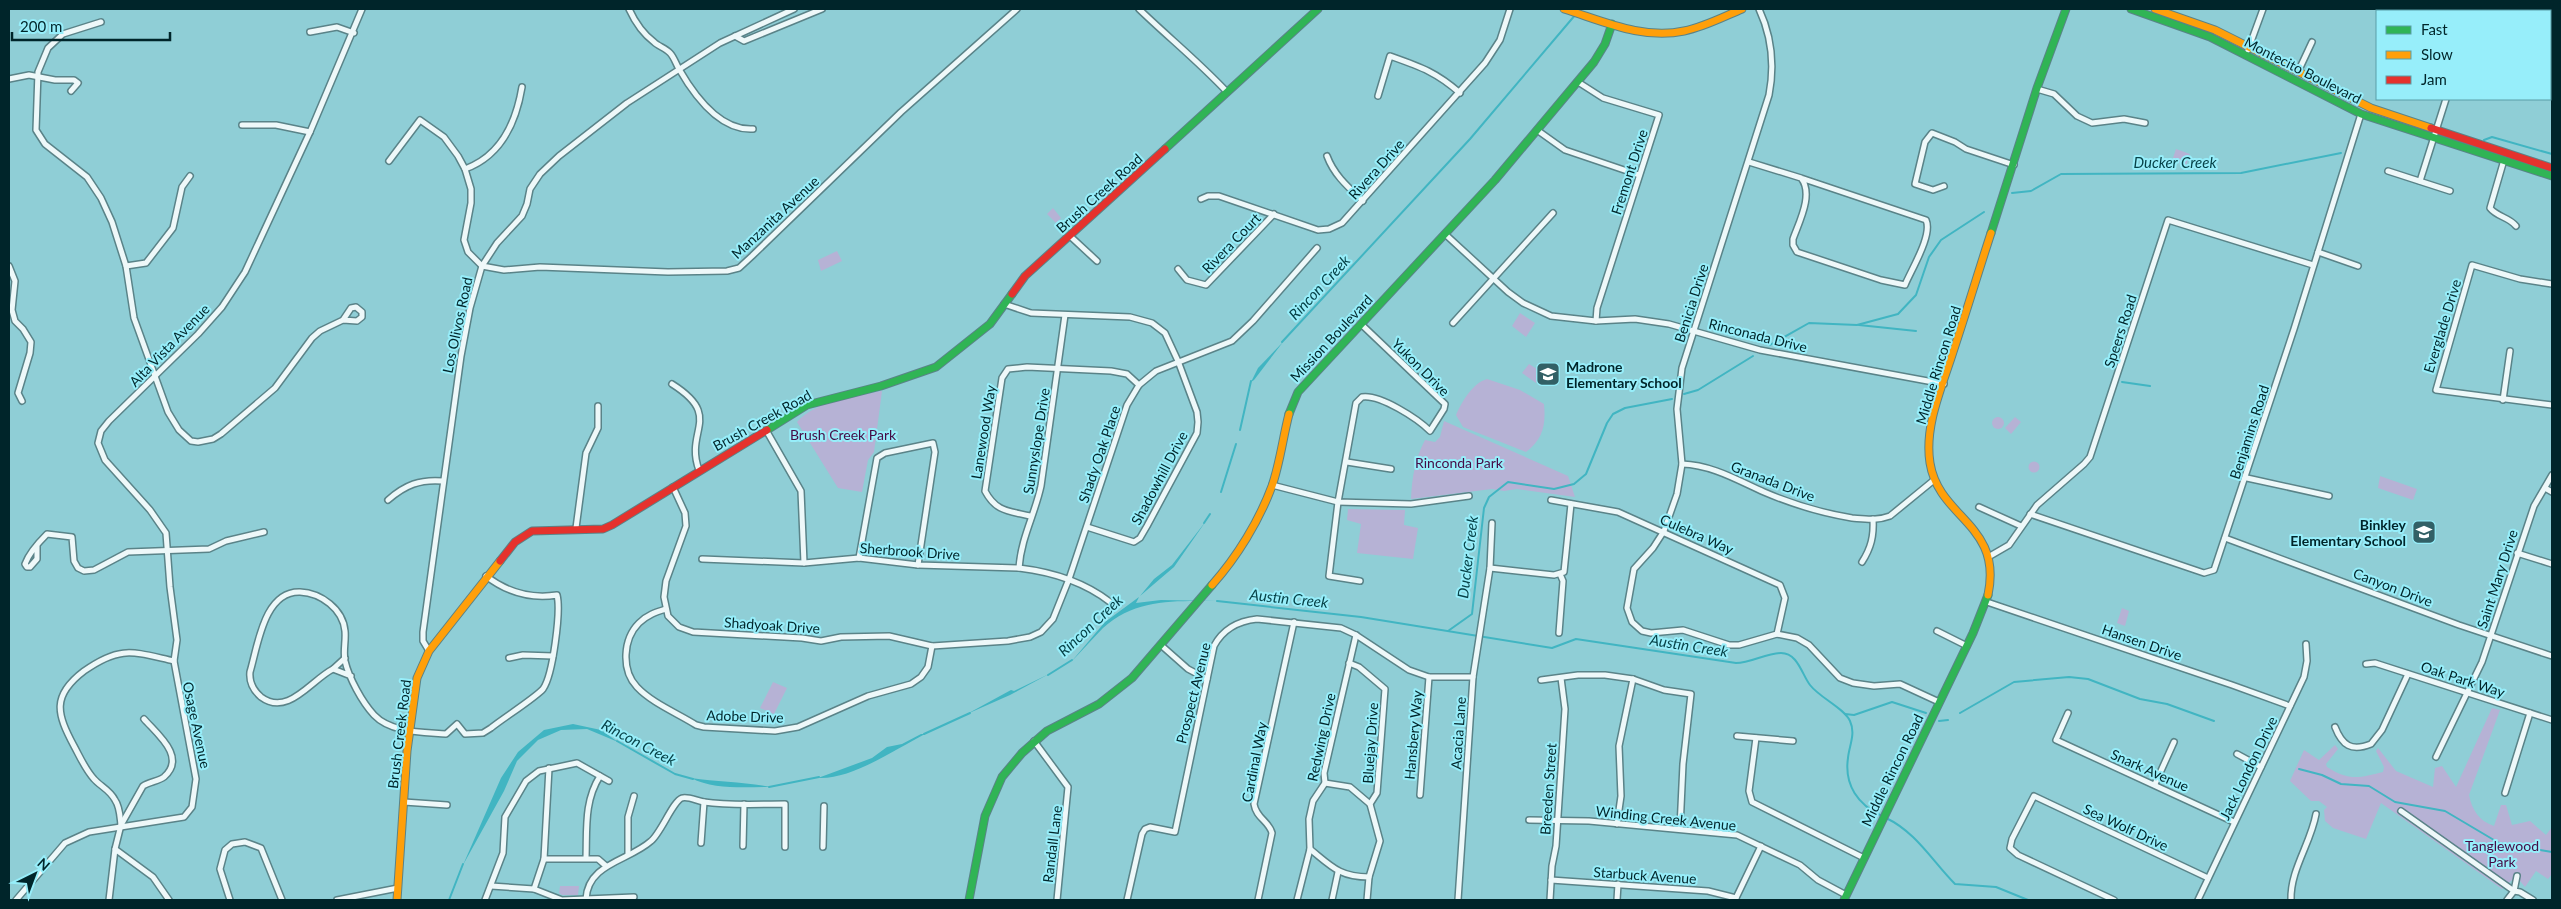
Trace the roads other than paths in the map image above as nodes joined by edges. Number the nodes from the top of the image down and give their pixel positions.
1 (362, 9) edge
2 (628, 9) edge
3 (794, 9) edge
4 (822, 9) edge
5 (1017, 9) edge
6 (1138, 9) edge
7 (1318, 9) edge
8 (1510, 9) edge
9 (1742, 9) edge
10 (1759, 9) edge
11 (2066, 9) edge
12 (2131, 9) edge
13 (2155, 9) edge
14 (2263, 9) edge
15 (1568, 10) edge
16 (101, 22) dead end
17 (1612, 24) junction
18 (310, 32) dead end
19 (354, 33) junction
20 (735, 36) junction
21 (2312, 42) dead end
22 (2248, 52) junction
23 (680, 70) junction
24 (2298, 72) junction
25 (38, 76) junction
26 (9, 79) edge
27 (1578, 82) junction
28 (522, 87) dead end
29 (2037, 89) junction
30 (71, 91) dead end
31 (1227, 92) junction
32 (1460, 93) junction
33 (1378, 96) dead end
34 (2446, 100) edge
35 (2361, 114) junction
36 (2145, 123) dead end
37 (242, 125) dead end
38 (752, 129) dead end
39 (1537, 130) junction
40 (310, 132) junction
41 (2435, 134) junction
42 (1327, 156) dead end
43 (2504, 160) junction
44 (389, 161) dead end
45 (1749, 162) junction
46 (2014, 165) junction
47 (2552, 168) edge
48 (465, 169) junction
49 (2388, 171) dead end
50 (1639, 175) junction
51 (190, 176) dead end
52 (2552, 176) edge
53 (1801, 178) junction
54 (2420, 181) junction
55 (1944, 186) dead end
56 (2450, 191) dead end
57 (1201, 199) dead end
58 (1363, 201) junction
59 (1553, 213) dead end
60 (1274, 214) junction
61 (2516, 226) dead end
62 (1445, 234) junction
63 (1070, 236) junction
64 (1317, 248) dead end
65 (2318, 252) junction
66 (1097, 261) dead end
67 (2313, 265) junction
68 (9, 266) edge
69 (126, 266) junction
70 (482, 266) junction
71 (2358, 266) dead end
72 (1178, 269) dead end
73 (1492, 279) junction
74 (2552, 284) edge
75 (1004, 304) junction
76 (1065, 315) junction
77 (344, 320) dead end
78 (1596, 321) junction
79 (1453, 323) dead end
80 (1361, 324) junction
81 (1693, 330) junction
82 (2510, 351) dead end
83 (1178, 360) junction
84 (1058, 370) junction
85 (154, 376) junction
86 (672, 384) dead end
87 (1944, 384) junction
88 (1139, 385) junction
89 (22, 400) dead end
90 (2503, 400) junction
91 (2552, 405) edge
92 (598, 406) dead end
93 (766, 430) junction
94 (1347, 462) junction
95 (1682, 464) junction
96 (1391, 469) dead end
97 (699, 470) junction
98 (2552, 475) edge
99 (2246, 478) junction
100 (1934, 480) junction
101 (442, 481) junction
102 (1272, 485) junction
103 (673, 487) junction
104 (2545, 488) junction
105 (2552, 492) edge
106 (1469, 496) dead end
107 (2329, 496) dead end
108 (388, 500) dead end
109 (1551, 500) dead end
110 (1338, 502) junction
111 (1571, 504) junction
112 (1980, 507) dead end
113 (2030, 514) junction
114 (1030, 516) junction
115 (1873, 519) junction
116 (1492, 523) dead end
117 (2021, 526) junction
118 (1087, 527) junction
119 (576, 528) junction
120 (1664, 531) junction
121 (264, 532) dead end
122 (2225, 538) junction
123 (37, 546) dead end
124 (169, 550) junction
125 (2517, 553) junction
126 (1990, 556) junction
127 (859, 558) junction
128 (702, 559) dead end
129 (1862, 562) dead end
130 (804, 563) junction
131 (2552, 564) edge
132 (918, 565) junction
133 (1019, 568) junction
134 (1490, 568) junction
135 (1560, 574) junction
136 (486, 576) junction
137 (1069, 579) junction
138 (1360, 581) dead end
139 (1110, 602) dead end
140 (1987, 602) junction
141 (666, 608) junction
142 (1294, 622) junction
143 (1937, 632) dead end
144 (1558, 633) dead end
145 (1777, 634) junction
146 (1356, 635) junction
147 (2491, 635) junction
148 (2306, 644) dead end
149 (932, 646) junction
150 (1162, 646) junction
151 (1966, 646) junction
152 (429, 651) junction
153 (553, 656) junction
154 (2552, 656) edge
155 (345, 658) junction
156 (509, 658) dead end
157 (174, 661) junction
158 (1349, 663) junction
159 (2366, 664) dead end
160 (333, 669) junction
161 (2408, 674) junction
162 (351, 676) junction
163 (1429, 677) junction
164 (1474, 677) junction
165 (1561, 678) junction
166 (1207, 679) junction
167 (1633, 679) junction
168 (1541, 680) dead end
169 (2467, 692) junction
170 (1939, 702) junction
171 (2290, 706) junction
172 (2068, 713) dead end
173 (2530, 713) junction
174 (144, 719) dead end
175 (2552, 720) edge
176 (2335, 727) dead end
177 (410, 731) junction
178 (1737, 736) dead end
179 (1756, 738) junction
180 (1793, 740) dead end
181 (1034, 741) junction
182 (2174, 742) dead end
183 (2237, 754) dead end
184 (2436, 757) dead end
185 (2261, 767) junction
186 (549, 768) junction
187 (600, 776) junction
188 (609, 781) dead end
189 (1325, 783) junction
190 (2155, 784) junction
191 (2505, 793) dead end
192 (1420, 795) dead end
193 (634, 796) dead end
194 (404, 802) junction
195 (704, 802) junction
196 (744, 804) junction
197 (1370, 804) junction
198 (447, 805) dead end
199 (824, 806) dead end
200 (2401, 812) dead end
201 (2316, 814) dead end
202 (1529, 820) dead end
203 (1557, 821) junction
204 (2234, 822) junction
205 (1618, 824) junction
206 (121, 826) junction
207 (1680, 828) junction
208 (700, 843) dead end
209 (743, 846) dead end
210 (1761, 846) junction
211 (785, 847) dead end
212 (823, 847) dead end
213 (115, 849) junction
214 (1310, 849) junction
215 (628, 854) junction
216 (586, 858) junction
217 (1864, 858) junction
218 (544, 859) junction
219 (606, 866) junction
220 (1338, 872) junction
221 (2517, 876) dead end
222 (1369, 877) junction
223 (2208, 878) junction
224 (1551, 880) junction
225 (1618, 884) junction
226 (491, 886) junction
227 (398, 888) junction
228 (534, 890) junction
229 (2514, 891) junction
230 (634, 897) dead end
231 (1845, 898) edge
232 (586, 899) junction
233 (1736, 899) edge
234 (16, 900) edge
235 (109, 900) edge
236 (170, 900) edge
237 (230, 900) edge
238 (282, 900) edge
239 (337, 900) edge
240 (397, 900) edge
241 (485, 900) edge
242 (559, 900) edge
243 (969, 900) edge
244 (1057, 900) edge
245 (1127, 900) edge
246 (1258, 900) edge
247 (1297, 900) edge
248 (1332, 900) edge
249 (1367, 900) edge
250 (1458, 900) edge
251 (1550, 900) edge
252 (1618, 900) edge
253 (2114, 900) edge
254 (2198, 900) edge
255 (2291, 900) edge
256 (2507, 900) edge
257 (2533, 900) edge

1 - 19 street, Alta Vista Avenue
2 - 23 street
3 - 20 street, Los Olivos Road
4 - 20 street
5 - 70 street, Manzanita Avenue
6 - 31 street
7 - 31 street, Brush Creek Road
8 - 32 street, Rivera Drive
9 - 17 street
10 - 45 street, Benicia Drive
11 - 29 street, Middle Rincon Road
12 - 22 street, Montecito Boulevard
13 - 22 street, Montecito Boulevard
14 - 22 street
15 - 17 street
16 - 25 street
17 - 27 street, Mission Boulevard
18 - 19 street
19 - 40 street, Alta Vista Avenue
20 - 23 street, Los Olivos Road
21 - 24 street
22 - 24 street, Montecito Boulevard
22 - 35 street, Montecito Boulevard
23 - 38 street
23 - 70 street, Los Olivos Road
24 - 41 street, Montecito Boulevard
25 - 26 street
25 - 30 street
25 - 69 street
27 - 39 street, Mission Boulevard
27 - 50 street, Fremont Drive
28 - 48 street
29 - 36 street
29 - 46 street, Middle Rincon Road
31 - 63 street, Brush Creek Road
32 - 33 street
32 - 58 street, Rivera Drive
34 - 41 street
35 - 41 street, Montecito Boulevard
35 - 65 street, Benjamins Road
37 - 40 street
39 - 50 street
39 - 62 street, Mission Boulevard
40 - 85 street, Alta Vista Avenue
41 - 43 street, Montecito Boulevard
41 - 47 street, Montecito Boulevard
41 - 54 street
42 - 58 street
43 - 52 street, Montecito Boulevard
43 - 61 street
44 - 48 street
45 - 53 street
45 - 81 street, Benicia Drive
46 - 55 street
46 - 87 street, Middle Rincon Road
48 - 70 street
49 - 54 street
50 - 78 street, Fremont Drive
51 - 69 street
53 - 53 street
54 - 56 street
57 - 60 street, Rivera Drive
58 - 60 street, Rivera Drive
59 - 73 street
60 - 72 street, Rivera Court
62 - 73 street, Rinconada Drive
62 - 80 street, Mission Boulevard
63 - 66 street
63 - 75 street, Brush Creek Road
64 - 83 street, Shady Oak Place
65 - 67 street, Benjamins Road
65 - 71 street
67 - 99 street, Benjamins Road
67 - 113 street, Speers Road
68 - 89 street
69 - 85 street
70 - 101 street, Los Olivos Road
73 - 78 street, Rinconada Drive
73 - 79 street
74 - 90 street, Everglade Drive
75 - 76 street, Shadowhill Drive
75 - 93 street, Brush Creek Road
76 - 83 street, Shadowhill Drive
76 - 84 street, Sunnyslope Drive
77 - 85 street
78 - 81 street, Rinconada Drive
80 - 94 street, Yukon Drive
80 - 102 street, Mission Boulevard
81 - 87 street, Rinconada Drive
81 - 95 street, Benicia Drive
82 - 90 street
83 - 88 street, Shady Oak Place
83 - 118 street, Shadowhill Drive
84 - 88 street, Lanewood Way
84 - 114 street, Sunnyslope Drive
84 - 114 street, Lanewood Way
85 - 124 street, Alta Vista Avenue
86 - 97 street
87 - 100 street, Middle Rincon Road
88 - 118 street, Shady Oak Place
90 - 91 street, Everglade Drive
92 - 119 street
93 - 97 street, Brush Creek Road
93 - 130 street
94 - 96 street
94 - 110 street
95 - 115 street, Granada Drive
95 - 120 street, Benicia Drive
97 - 103 street, Brush Creek Road
98 - 104 street, Saint Mary Drive
99 - 107 street
99 - 122 street, Benjamins Road
100 - 115 street, Granada Drive
100 - 126 street, Middle Rincon Road
101 - 108 street
101 - 152 street, Los Olivos Road
102 - 110 street
102 - 150 street, Mission Boulevard
103 - 119 street, Brush Creek Road
103 - 141 street
104 - 105 street
104 - 125 street, Saint Mary Drive
106 - 110 street
109 - 111 street, Culebra Way
110 - 138 street
111 - 120 street, Culebra Way
111 - 135 street
112 - 117 street
113 - 117 street, Speers Road
113 - 122 street, Benjamins Road
114 - 133 street, Sunnyslope Drive
115 - 129 street
116 - 134 street, Acacia Lane
117 - 126 street, Speers Road
118 - 137 street, Shady Oak Place
119 - 136 street, Brush Creek Road
120 - 145 street, Culebra Way
120 - 145 street, Benicia Drive
121 - 124 street
122 - 147 street, Canyon Drive
123 - 124 street
124 - 157 street, Alta Vista Avenue
125 - 131 street
125 - 147 street, Saint Mary Drive
126 - 140 street, Middle Rincon Road
127 - 130 street, Sherbrook Drive
127 - 132 street, Sherbrook Drive
127 - 132 street
128 - 130 street, Sherbrook Drive
132 - 133 street, Sherbrook Drive
133 - 137 street, Sherbrook Drive
134 - 135 street
134 - 164 street, Acacia Lane
135 - 144 street
136 - 152 street, Brush Creek Road
136 - 153 street
137 - 139 street, Sherbrook Drive
137 - 149 street, Shadyoak Drive
140 - 151 street, Middle Rincon Road
140 - 171 street, Hansen Drive
141 - 149 street, Shadyoak Drive
141 - 149 street, Adobe Drive
142 - 146 street, Prospect Avenue
142 - 166 street, Prospect Avenue
142 - 246 street, Cardinal Way
143 - 151 street
145 - 170 street
146 - 158 street, Redwing Drive
146 - 163 street, Prospect Avenue
147 - 154 street, Canyon Drive
147 - 169 street, Saint Mary Drive
148 - 171 street, Jack London Drive
150 - 166 street
150 - 181 street, Mission Boulevard
151 - 170 street, Middle Rincon Road
152 - 177 street, Brush Creek Road
153 - 156 street
153 - 177 street
155 - 160 street
155 - 160 street
155 - 162 street
157 - 206 street, Osage Avenue
157 - 206 street
158 - 189 street, Redwing Drive
158 - 197 street, Bluejay Drive
159 - 161 street, Oak Park Way
160 - 162 street
161 - 169 street, Oak Park Way
161 - 176 street
162 - 177 street
163 - 164 street, Prospect Avenue
163 - 192 street, Hansbery Way
164 - 250 street, Acacia Lane
165 - 167 street
165 - 168 street
165 - 203 street, Breeden Street
166 - 245 street, Prospect Avenue
167 - 205 street
167 - 207 street
169 - 173 street, Oak Park Way
169 - 184 street, Saint Mary Drive
170 - 217 street, Middle Rincon Road
171 - 185 street, Jack London Drive
172 - 190 street, Snark Avenue
173 - 175 street, Oak Park Way
173 - 191 street
174 - 206 street
177 - 194 street, Brush Creek Road
178 - 179 street
179 - 180 street
179 - 217 street
181 - 243 street, Mission Boulevard
181 - 244 street, Randall Lane
182 - 190 street
183 - 185 street
185 - 204 street, Jack London Drive
186 - 187 street
186 - 218 street
186 - 226 street
187 - 188 street
187 - 216 street
189 - 197 street
189 - 214 street, Redwing Drive
190 - 204 street, Snark Avenue
193 - 215 street
194 - 198 street
194 - 227 street, Brush Creek Road
195 - 196 street
195 - 208 street
195 - 215 street
196 - 209 street
196 - 211 street
197 - 222 street, Bluejay Drive
199 - 212 street
200 - 229 street
201 - 255 street
202 - 203 street, Winding Creek Avenue
203 - 205 street, Winding Creek Avenue
203 - 224 street, Breeden Street
204 - 223 street, Jack London Drive
205 - 207 street, Winding Creek Avenue
206 - 213 street
206 - 234 street
207 - 210 street, Winding Creek Avenue
210 - 231 street, Winding Creek Avenue
210 - 233 street
213 - 235 street
213 - 236 street
214 - 220 street
214 - 247 street, Redwing Drive
215 - 219 street
216 - 218 street
216 - 219 street
217 - 231 street, Middle Rincon Road
218 - 228 street
219 - 232 street
220 - 222 street
220 - 248 street
221 - 229 street
222 - 249 street, Bluejay Drive
223 - 253 street, Sea Wolf Drive
223 - 254 street, Jack London Drive
224 - 225 street, Starbuck Avenue
224 - 251 street, Breeden Street
225 - 233 street, Starbuck Avenue
225 - 252 street
226 - 228 street
226 - 241 street
227 - 239 street
227 - 240 street, Brush Creek Road
228 - 242 street
229 - 256 street
229 - 257 street
230 - 232 street
232 - 242 street
237 - 238 street

